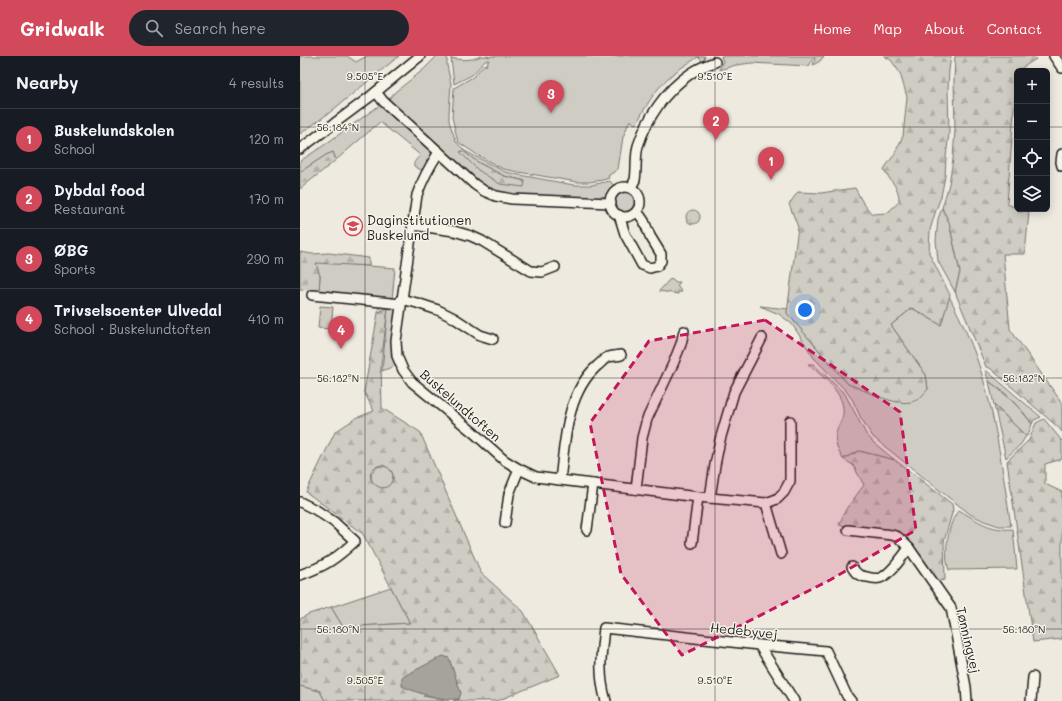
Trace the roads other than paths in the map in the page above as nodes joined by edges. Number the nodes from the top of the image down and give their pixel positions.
1 (420, 56) edge
2 (1054, 56) edge
3 (715, 62) dead end
4 (1062, 68) edge
5 (376, 92) junction
6 (300, 149) edge
7 (439, 152) junction
8 (1062, 154) edge
9 (1062, 166) edge
10 (631, 188) junction
11 (611, 204) junction
12 (637, 211) junction
13 (619, 215) junction
14 (413, 225) junction
15 (555, 268) dead end
16 (312, 295) dead end
17 (401, 302) junction
18 (684, 331) dead end
19 (762, 338) dead end
20 (494, 339) dead end
21 (621, 355) dead end
22 (790, 421) dead end
23 (519, 469) junction
24 (560, 480) junction
25 (593, 484) junction
26 (636, 489) junction
27 (698, 497) junction
28 (710, 498) junction
29 (300, 502) edge
30 (766, 503) junction
31 (505, 523) dead end
32 (588, 530) dead end
33 (848, 530) dead end
34 (692, 543) dead end
35 (909, 548) junction
36 (781, 554) dead end
37 (852, 567) dead end
38 (300, 575) edge
39 (759, 645) junction
40 (1033, 677) dead end
41 (606, 701) edge
42 (794, 701) edge
43 (851, 701) edge
44 (967, 701) edge
45 (1031, 701) edge

1 - 5 street
2 - 4 street
3 - 10 street
5 - 6 street
5 - 7 street
7 - 11 street
7 - 14 street, Buskelundtoften
8 - 9 street
10 - 11 street
10 - 12 street
11 - 13 street
12 - 13 street
12 - 13 street
14 - 15 street
14 - 17 street, Buskelundtoften
16 - 17 street
17 - 20 street
17 - 23 street, Buskelundtoften
18 - 26 street
19 - 28 street
21 - 24 street
22 - 30 street
23 - 24 street, Buskelundtoften
23 - 31 street
24 - 25 street, Buskelundtoften
25 - 26 street, Buskelundtoften
25 - 32 street
26 - 27 street, Buskelundtoften
27 - 28 street, Buskelundtoften
27 - 34 street
28 - 30 street, Buskelundtoften
29 - 38 street
30 - 36 street
33 - 35 street, Tønningvej
35 - 37 street
35 - 44 street, Tønningvej
39 - 41 street, Hedebyvej
39 - 42 street
39 - 43 street, Hedebyvej
40 - 45 street

